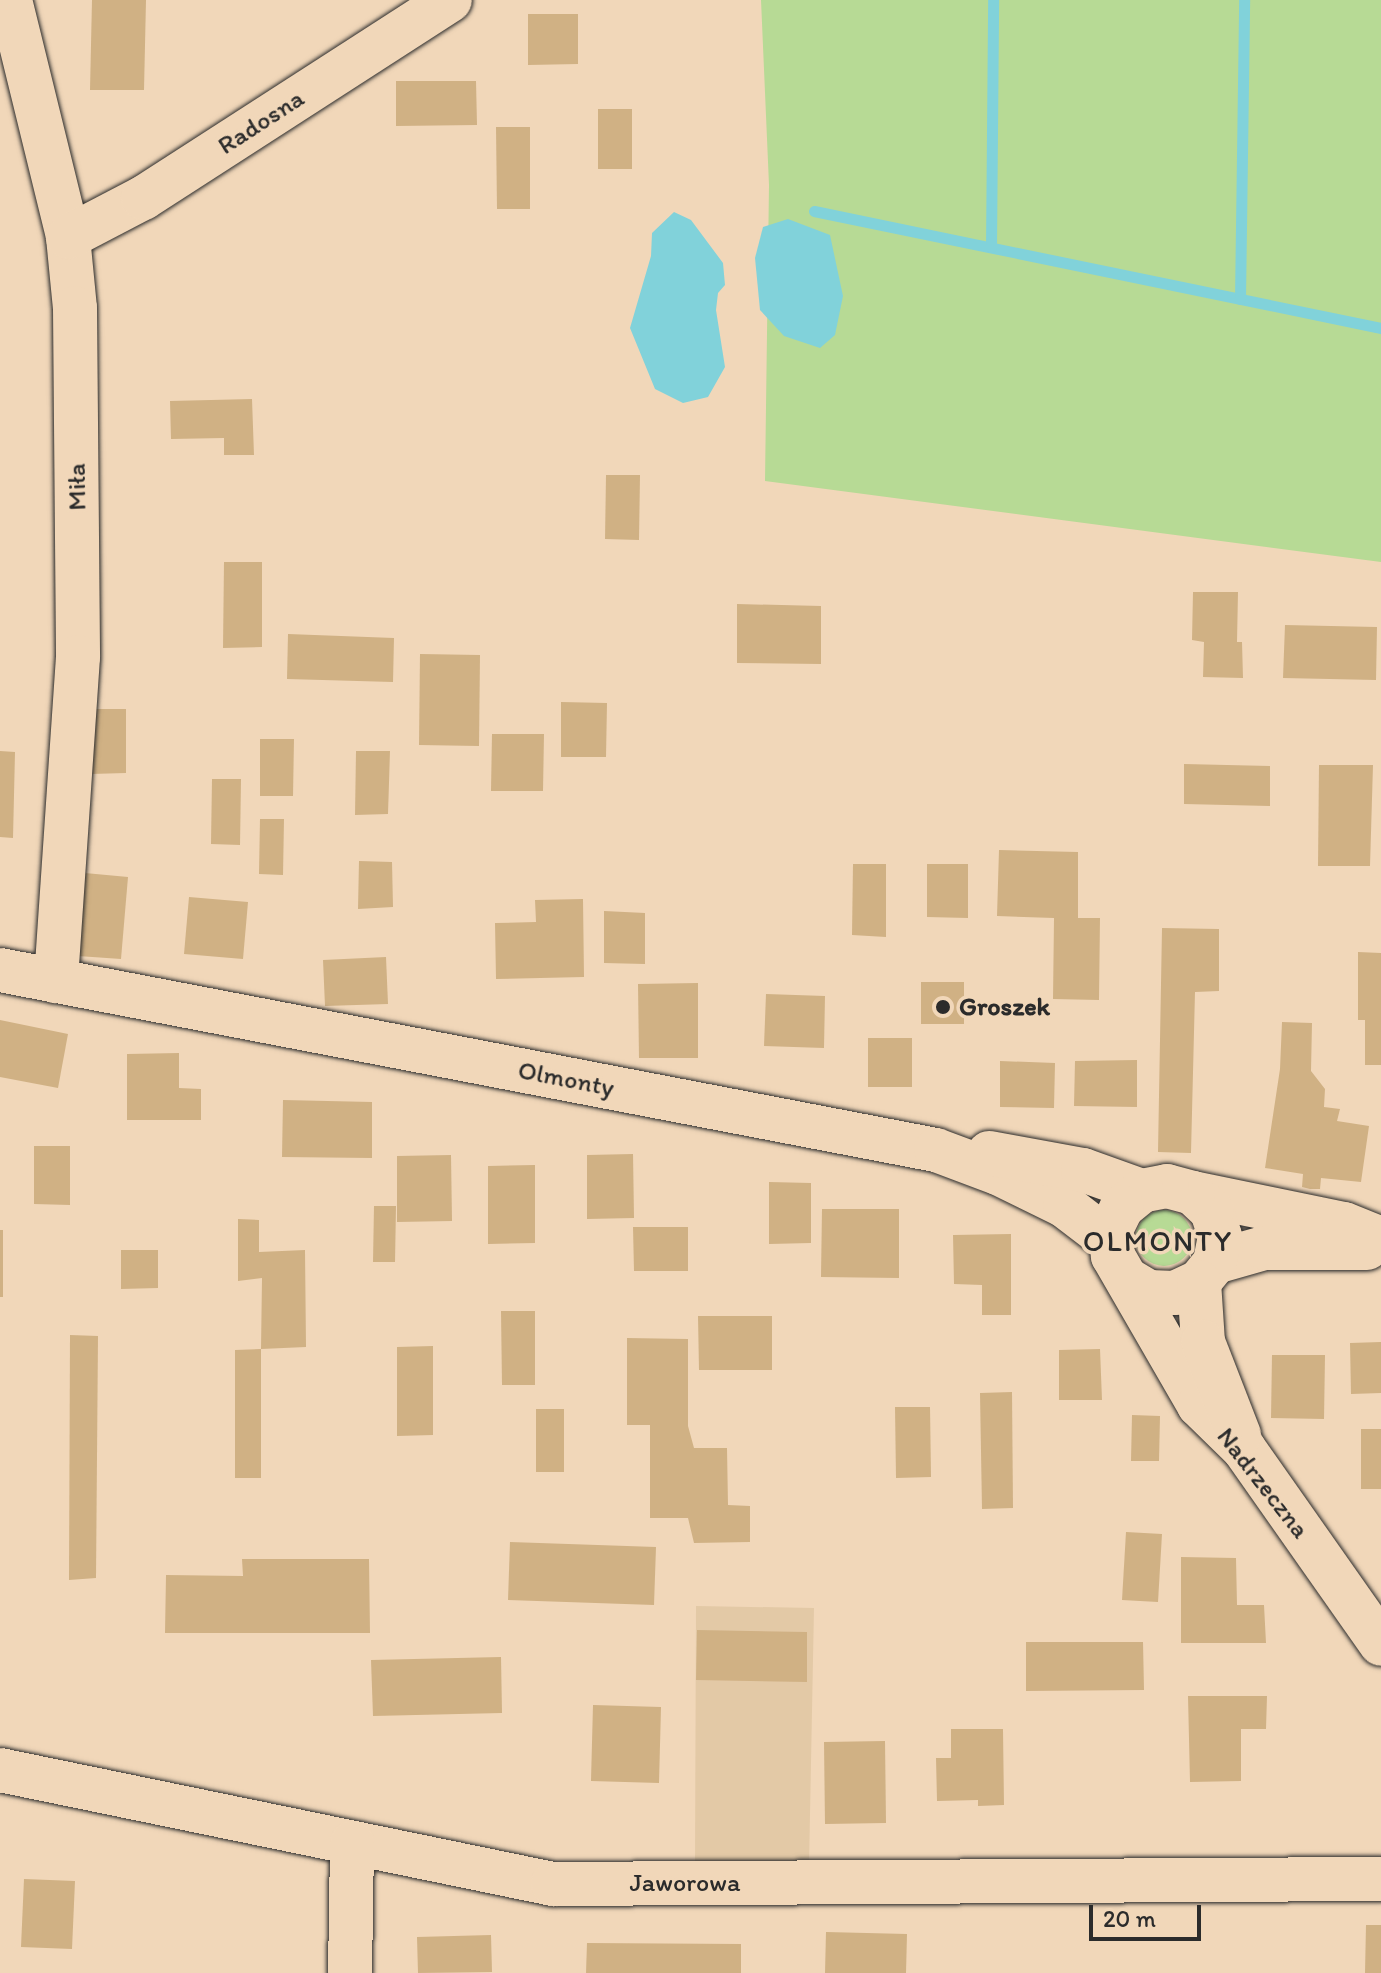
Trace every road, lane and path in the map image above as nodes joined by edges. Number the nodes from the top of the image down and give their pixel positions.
1 (10, 0) edge
2 (450, 0) edge
3 (68, 237) junction
4 (0, 970) edge
5 (56, 981) junction
6 (936, 1150) junction
7 (1142, 1191) junction
8 (1193, 1193) junction
9 (1381, 1239) edge
10 (1381, 1248) edge
11 (1119, 1260) junction
12 (1207, 1272) junction
13 (1244, 1449) junction
14 (1381, 1644) edge
15 (0, 1770) edge
16 (352, 1843) junction
17 (1381, 1879) edge
18 (350, 1973) edge

1 - 3 street, Miła
2 - 3 street, Radosna
3 - 5 street, Miła
4 - 5 street, Olmonty
5 - 6 street, Olmonty
6 - 7 street
6 - 11 street, Olmonty
7 - 8 street
7 - 11 street
8 - 9 street
8 - 12 street
10 - 12 street
11 - 12 street
11 - 13 street, Nadrzeczna
12 - 13 street
13 - 14 street, Nadrzeczna
15 - 16 street, Jaworowa
16 - 17 street, Jaworowa
16 - 18 street

